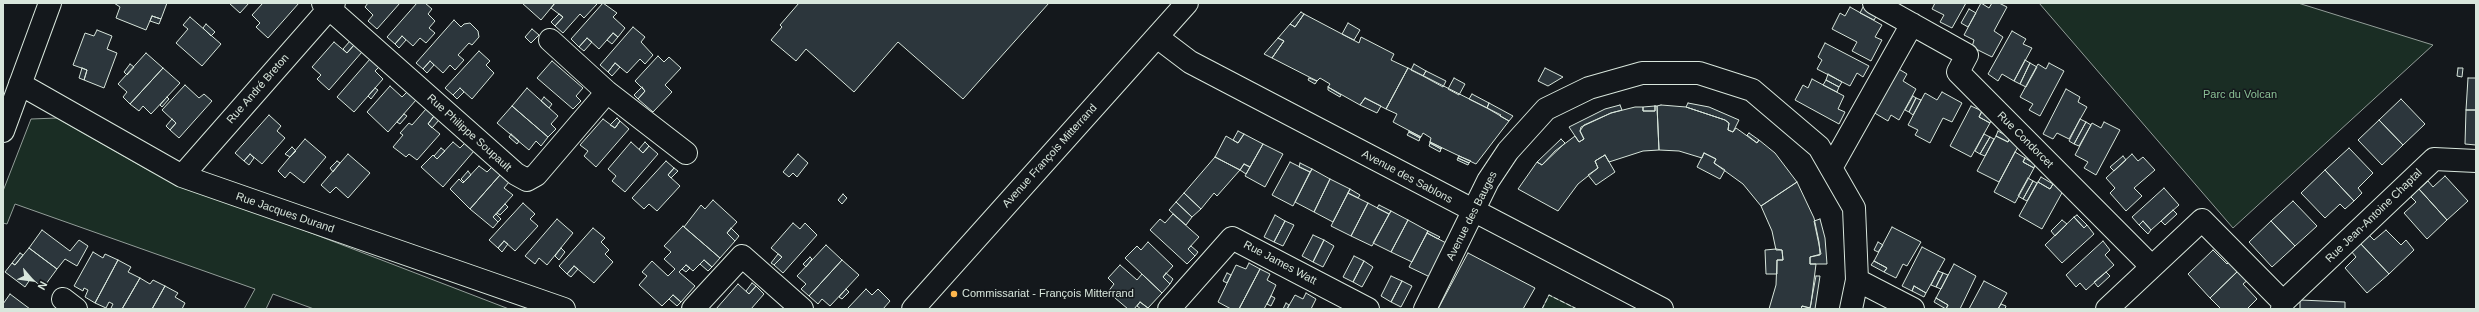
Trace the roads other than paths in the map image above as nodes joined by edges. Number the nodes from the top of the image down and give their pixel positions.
1 (50, 3) edge
2 (1187, 3) edge
3 (1874, 3) edge
4 (329, 5) edge
5 (1912, 24) junction
6 (1157, 37) junction
7 (550, 40) dead end
8 (20, 84) junction
9 (607, 92) junction
10 (3, 131) edge
11 (686, 153) dead end
12 (2476, 161) edge
13 (1831, 168) junction
14 (182, 176) junction
15 (1474, 211) junction
16 (2151, 266) junction
17 (1857, 280) junction
18 (1650, 306) edge
19 (2282, 306) edge
20 (564, 309) edge
21 (693, 309) edge
22 (802, 309) edge
23 (913, 309) edge
24 (1169, 309) edge
25 (1368, 309) edge
26 (1425, 309) edge
27 (1851, 309) edge
28 (1913, 309) edge
29 (2107, 309) edge

1 - 8 street
2 - 6 street, Avenue François Mitterrand
3 - 5 street, Rue Condorcet
4 - 9 street, Rue Philippe Soupault
4 - 14 street, Rue André Breton
5 - 13 street
5 - 16 street, Rue Condorcet
6 - 15 street, Avenue des Sablons
6 - 23 street, Avenue François Mitterrand
7 - 9 street
8 - 10 street
8 - 14 street, Rue Jacques Durand
9 - 11 street
12 - 19 street, Rue Jean-Antoine Chaptal
13 - 15 street, Avenue des Bauges
13 - 17 street, Avenue des Bauges
14 - 20 street, Rue Jacques Durand
15 - 18 street, Avenue des Sablons
15 - 26 street, Avenue des Bauges
16 - 19 street, Rue Jean-Antoine Chaptal
16 - 29 street
17 - 27 street, Avenue des Bauges
17 - 28 street
21 - 22 street
24 - 25 street, Rue James Watt

